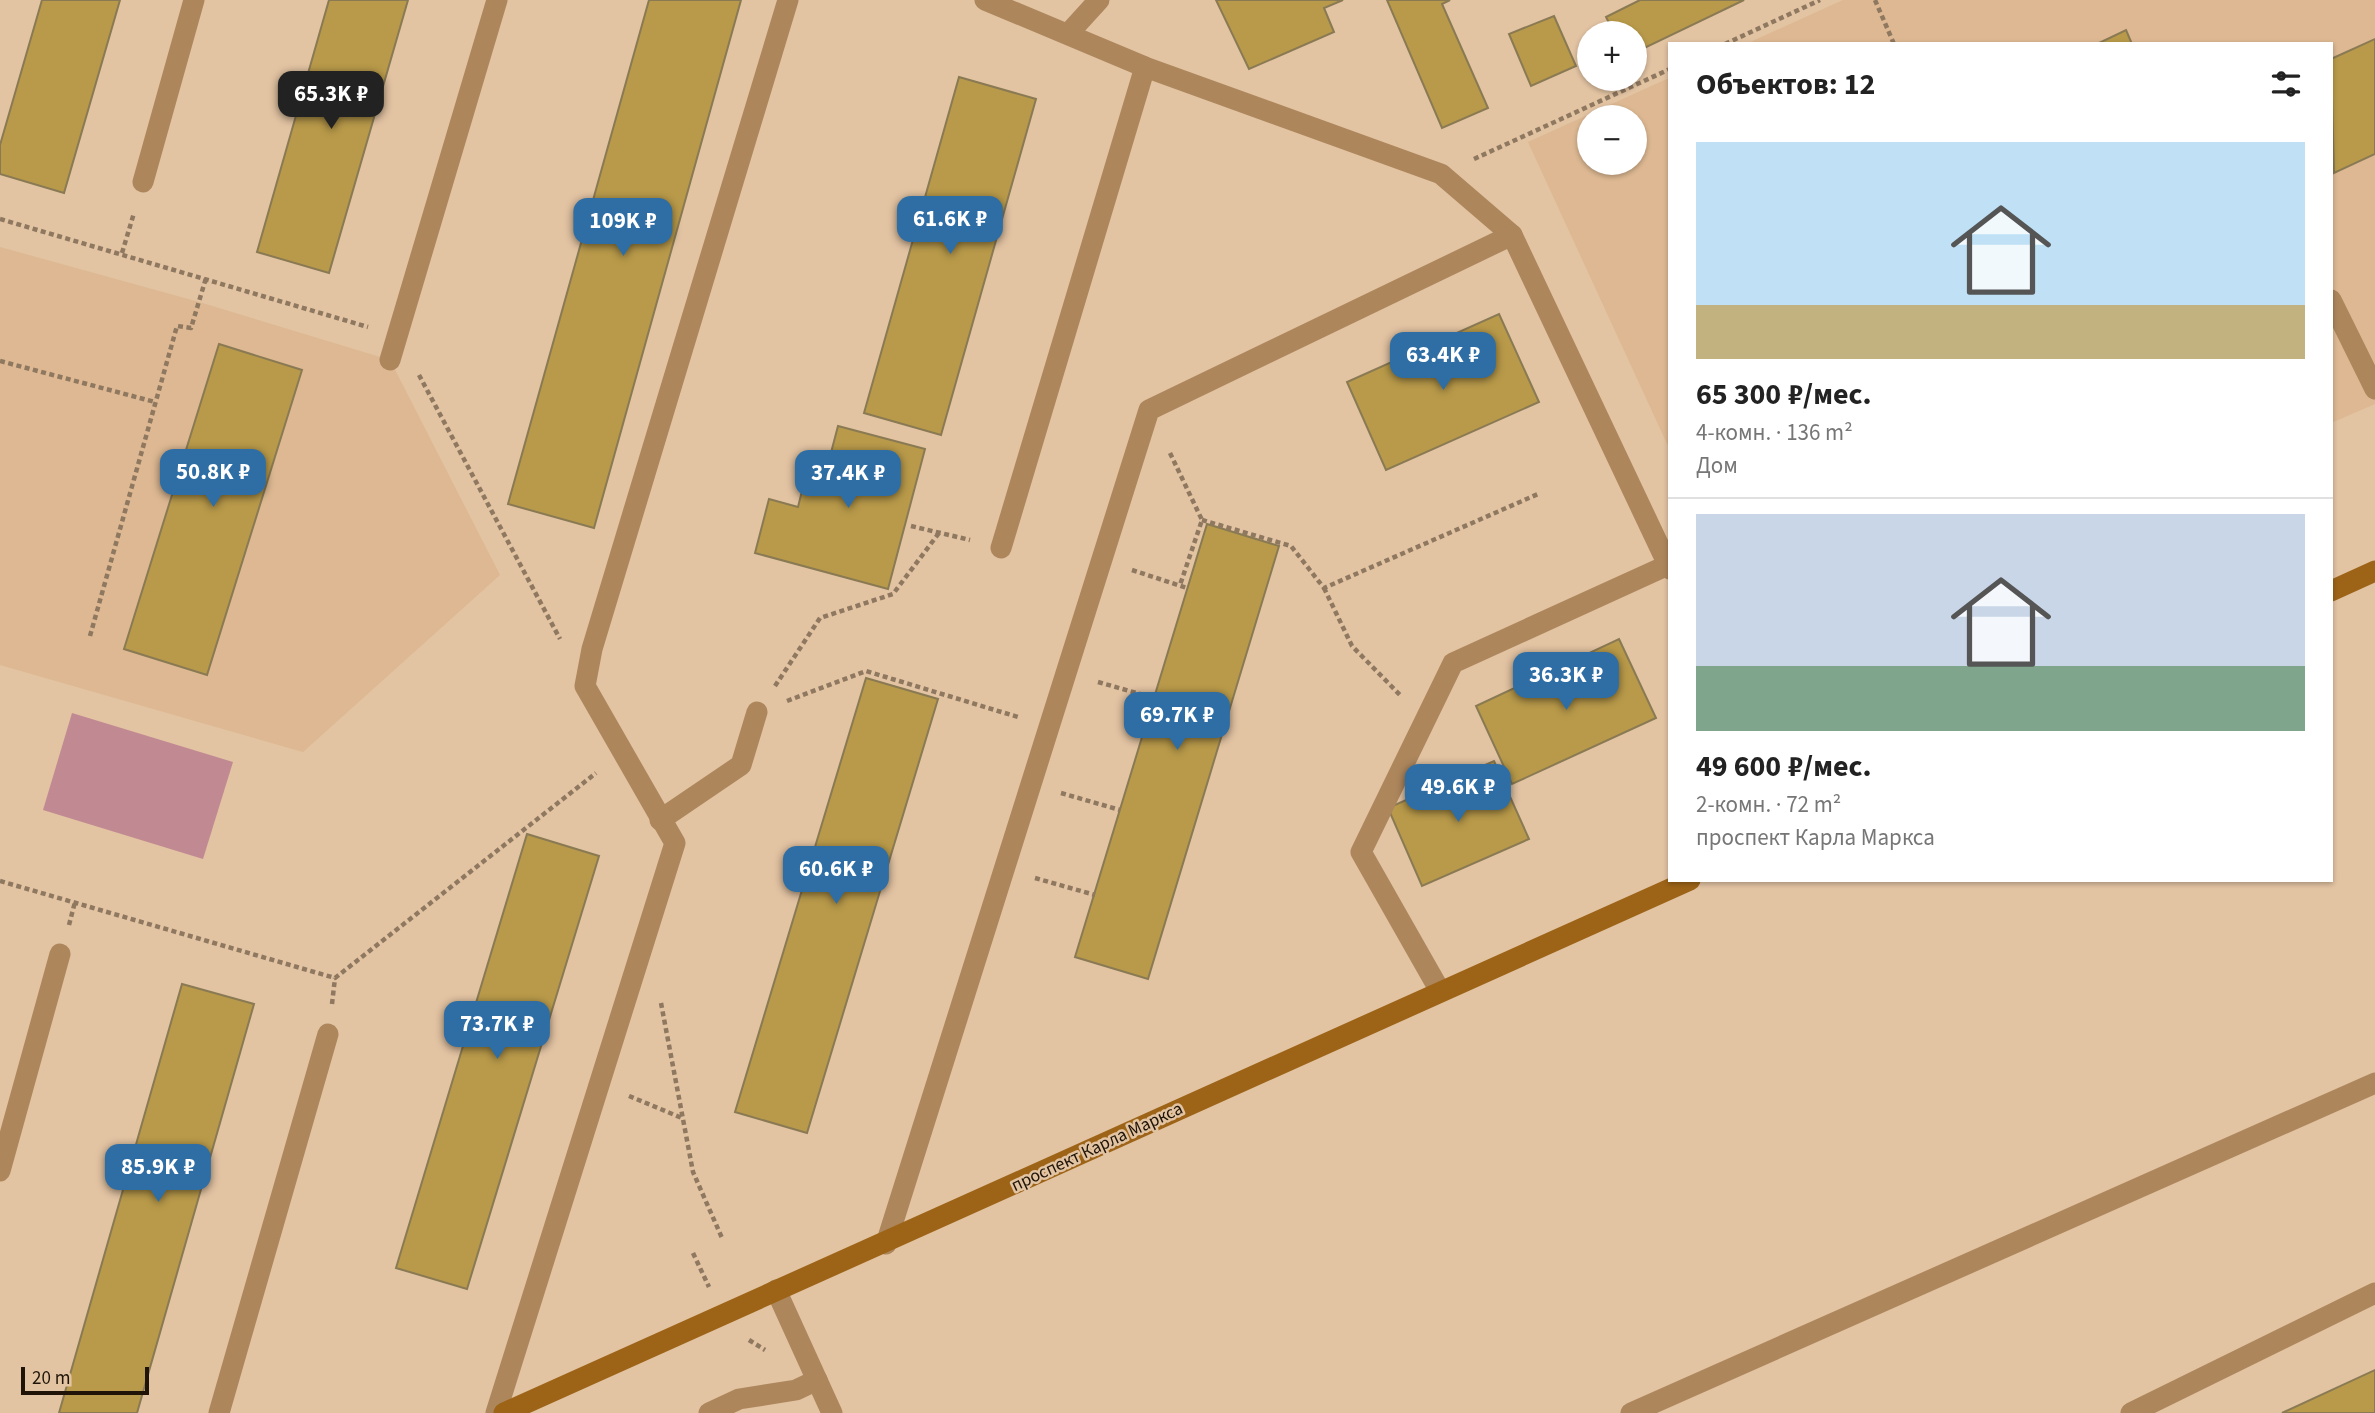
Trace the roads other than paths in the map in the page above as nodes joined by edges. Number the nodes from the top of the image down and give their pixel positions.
1 (194, 0) edge
2 (497, 0) edge
3 (788, 0) edge
4 (985, 0) edge
5 (1099, 0) edge
6 (1068, 34) junction
7 (1145, 67) junction
8 (143, 182) road end
9 (1512, 235) junction
10 (2333, 304) edge
11 (390, 360) dead end
12 (2375, 389) edge
13 (1001, 548) road end
14 (1668, 565) edge
15 (1668, 567) edge
16 (2375, 570) edge
17 (2333, 590) edge
18 (757, 712) road end
19 (660, 820) junction
20 (1685, 882) edge
21 (60, 954) dead end
22 (1440, 991) junction
23 (328, 1034) dead end
24 (2375, 1083) edge
25 (0, 1171) edge
26 (886, 1244) junction
27 (776, 1290) junction
28 (2375, 1293) edge
29 (817, 1380) junction
30 (219, 1413) edge
31 (496, 1413) edge
32 (504, 1413) edge
33 (709, 1413) edge
34 (832, 1413) edge
35 (1631, 1413) edge
36 (2131, 1413) edge

1 - 8 lane
2 - 11 lane
3 - 19 lane
4 - 6 lane
5 - 6 lane
6 - 7 lane
7 - 9 lane
7 - 13 lane
9 - 14 lane
9 - 26 lane
10 - 12 lane
15 - 22 lane
16 - 17 street
18 - 19 lane
19 - 31 lane
20 - 22 street, проспект Карла Маркса
21 - 25 lane
22 - 26 street, проспект Карла Маркса
23 - 30 lane
24 - 35 lane
26 - 27 street, проспект Карла Маркса
27 - 29 lane
27 - 32 street, проспект Карла Маркса
28 - 36 lane
29 - 33 lane
29 - 34 lane

